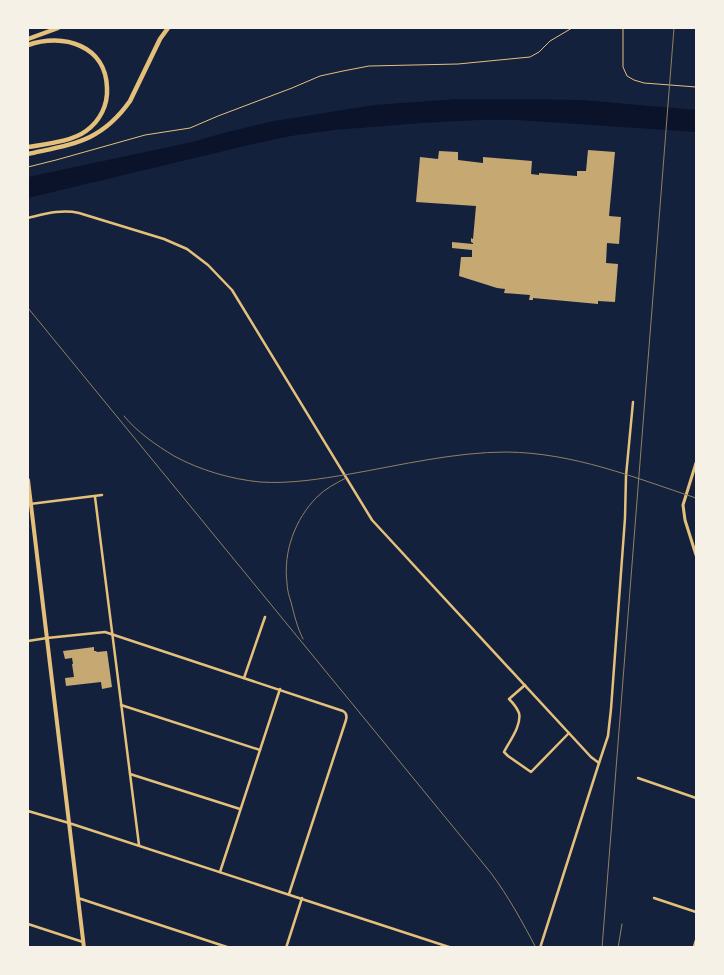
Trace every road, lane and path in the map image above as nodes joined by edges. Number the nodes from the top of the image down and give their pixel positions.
1 (58, 28) edge
2 (168, 28) edge
3 (572, 28) edge
4 (623, 28) edge
5 (28, 39) edge
6 (28, 45) edge
7 (696, 88) edge
8 (28, 148) edge
9 (28, 154) edge
10 (28, 167) edge
11 (28, 218) edge
12 (633, 402) dead end
13 (696, 463) edge
14 (28, 480) edge
15 (102, 496) dead end
16 (95, 497) junction
17 (30, 504) junction
18 (696, 555) edge
19 (265, 617) dead end
20 (112, 634) junction
21 (47, 638) junction
22 (28, 641) edge
23 (244, 678) junction
24 (525, 685) junction
25 (280, 689) junction
26 (121, 705) junction
27 (569, 733) junction
28 (260, 750) junction
29 (599, 762) junction
30 (130, 774) junction
31 (638, 778) dead end
32 (696, 798) edge
33 (240, 809) junction
34 (28, 811) edge
35 (69, 823) junction
36 (139, 845) junction
37 (220, 872) junction
38 (289, 894) junction
39 (78, 898) junction
40 (302, 898) junction
41 (654, 898) dead end
42 (696, 912) edge
43 (28, 924) edge
44 (696, 941) edge
45 (83, 942) junction
46 (84, 948) edge
47 (230, 948) edge
48 (286, 948) edge
49 (452, 948) edge
50 (540, 948) edge
51 (694, 948) edge

1 - 5 highway
2 - 9 highway
3 - 10 path
4 - 7 path
6 - 8 highway
11 - 24 street
12 - 29 street
13 - 18 main road
14 - 17 main road
15 - 16 street
16 - 17 street
16 - 20 street
17 - 21 main road
19 - 23 street
20 - 21 street
20 - 23 street
20 - 26 street
21 - 22 street
21 - 35 main road
23 - 25 street
24 - 27 street
24 - 27 street
25 - 28 street
25 - 38 street
26 - 28 street
26 - 30 street
27 - 29 street
28 - 33 street
29 - 50 street
30 - 33 street
30 - 36 street
31 - 32 street
33 - 37 street
34 - 35 street
35 - 36 street
35 - 39 main road
36 - 37 street
37 - 38 street
38 - 40 street
39 - 45 main road
39 - 47 street
40 - 48 street
40 - 49 street
41 - 42 street
43 - 45 street
44 - 51 main road
45 - 46 main road

